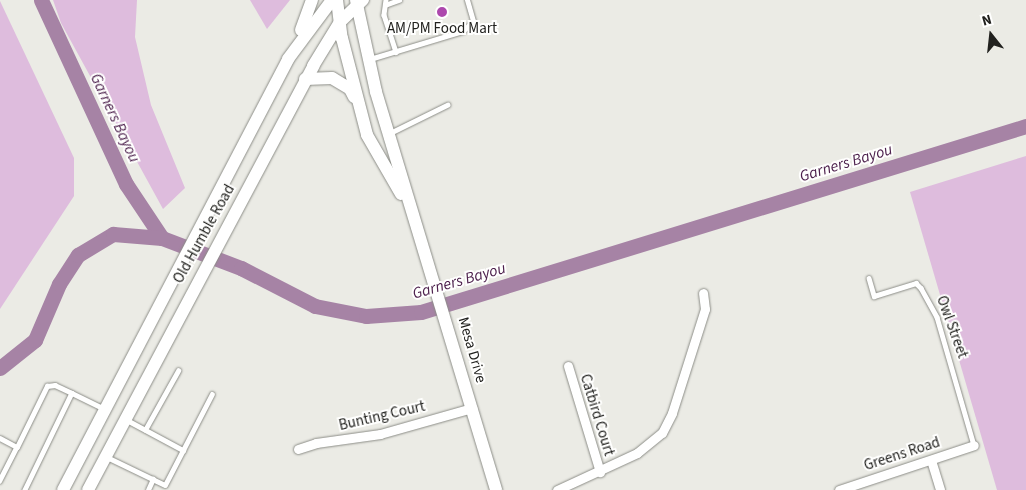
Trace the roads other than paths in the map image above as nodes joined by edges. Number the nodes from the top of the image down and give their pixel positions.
1 (312, 0) edge
2 (332, 0) edge
3 (337, 0) edge
4 (400, 0) edge
5 (468, 0) edge
6 (359, 2) edge
7 (385, 2) edge
8 (340, 22) junction
9 (396, 52) junction
10 (291, 55) junction
11 (368, 60) junction
12 (305, 79) junction
13 (447, 105) dead end
14 (359, 108) junction
15 (388, 133) junction
16 (416, 220) junction
17 (869, 278) dead end
18 (703, 292) dead end
19 (568, 366) dead end
20 (178, 371) dead end
21 (72, 393) junction
22 (212, 394) dead end
23 (472, 408) junction
24 (106, 409) junction
25 (125, 419) junction
26 (146, 430) junction
27 (0, 438) edge
28 (974, 445) joint
29 (17, 447) junction
30 (183, 450) junction
31 (298, 450) dead end
32 (106, 456) junction
33 (931, 460) junction
34 (600, 472) junction
35 (154, 479) junction
36 (0, 481) edge
37 (25, 490) edge
38 (63, 490) edge
39 (88, 490) edge
40 (148, 490) edge
41 (496, 490) edge
42 (557, 490) edge
43 (839, 490) edge
44 (940, 490) edge

1 - 10 main road
2 - 10 main road, Old Humble Road
3 - 8 main road, Mesa Drive
4 - 7 lane
5 - 9 lane
6 - 8 main road, Old Humble Road
6 - 11 main road, Mesa Drive
7 - 9 lane
8 - 12 main road, Old Humble Road
8 - 14 main road, Mesa Drive
9 - 11 lane
10 - 24 main road, Old Humble Road
11 - 15 main road, Mesa Drive
12 - 14 main road
12 - 25 main road, Old Humble Road
13 - 15 lane
14 - 16 main road, Mesa Drive
15 - 16 main road, Mesa Drive
16 - 23 main road, Mesa Drive
17 - 28 lane, Owl Street
18 - 34 street
19 - 34 street, Catbird Court
20 - 26 lane
21 - 24 lane
21 - 29 lane
21 - 37 lane
22 - 30 lane
23 - 31 street, Bunting Court
23 - 41 main road, Mesa Drive
24 - 25 main road
24 - 38 main road, Old Humble Road
25 - 26 lane
25 - 32 main road, Old Humble Road
26 - 30 lane
27 - 29 lane
28 - 33 street, Greens Road
29 - 36 lane
30 - 35 lane
32 - 35 lane
32 - 39 main road, Old Humble Road
33 - 43 street, Greens Road
33 - 44 street
34 - 42 street
35 - 40 lane

